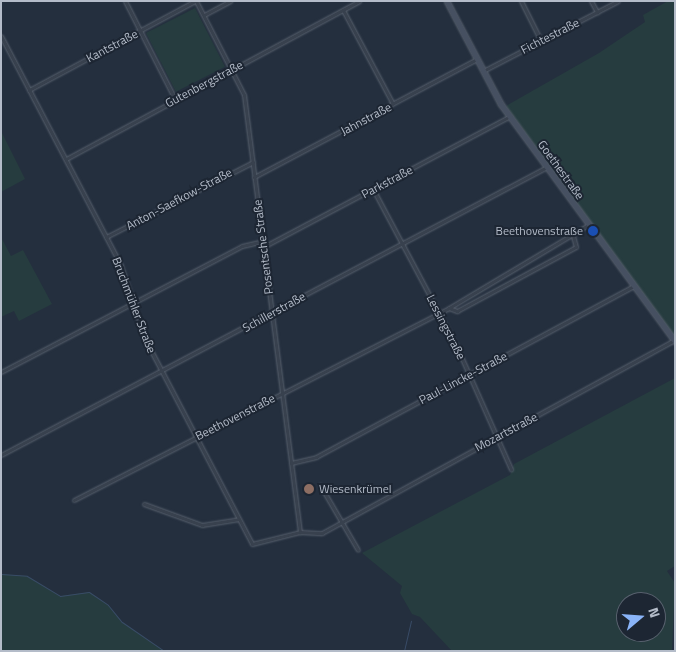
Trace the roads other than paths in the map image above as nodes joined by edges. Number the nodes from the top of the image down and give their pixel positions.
1 (125, 1) edge
2 (196, 1) edge
3 (230, 1) edge
4 (358, 1) edge
5 (448, 1) edge
6 (521, 1) edge
7 (591, 1) edge
8 (618, 1) edge
9 (343, 10) junction
10 (597, 12) junction
11 (204, 16) junction
12 (139, 32) junction
13 (1, 36) edge
14 (541, 41) junction
15 (477, 60) junction
16 (232, 69) junction
17 (483, 71) junction
18 (29, 90) junction
19 (175, 99) junction
20 (393, 104) junction
21 (510, 116) junction
22 (66, 159) junction
23 (253, 162) junction
24 (546, 167) junction
25 (254, 177) junction
26 (374, 189) junction
27 (588, 225) junction
28 (573, 236) junction
29 (106, 237) junction
30 (263, 241) junction
31 (403, 244) junction
32 (263, 247) junction
33 (633, 286) junction
34 (132, 303) junction
35 (449, 308) junction
36 (271, 312) junction
37 (439, 313) junction
38 (674, 341) edge
39 (162, 371) junction
40 (1, 372) edge
41 (469, 375) junction
42 (281, 394) junction
43 (196, 436) junction
44 (496, 437) junction
45 (1, 455) edge
46 (291, 463) junction
47 (511, 469) dead end
48 (320, 485) dead end
49 (74, 500) dead end
50 (144, 504) dead end
51 (238, 519) junction
52 (339, 522) junction
53 (300, 532) junction
54 (358, 550) dead end

1 - 12 street
2 - 11 street, Posentsche Straße
2 - 12 street, Kantstraße
3 - 11 street
4 - 9 street, Gutenbergstraße
5 - 15 street, Goethestraße
6 - 14 street
7 - 10 street
8 - 10 street, Fichtestraße
9 - 16 street, Gutenbergstraße
9 - 20 street
10 - 14 street, Fichtestraße
11 - 16 street, Posentsche Straße
12 - 18 street, Kantstraße
12 - 19 street
13 - 18 street, Bruchmühler Straße
14 - 17 street, Fichtestraße
15 - 17 street, Goethestraße
15 - 20 street, Jahnstraße
16 - 19 street, Gutenbergstraße
16 - 23 street, Posentsche Straße
17 - 21 street, Goethestraße
18 - 22 street, Bruchmühler Straße
19 - 22 street, Gutenbergstraße
20 - 25 street, Jahnstraße
21 - 24 street, Goethestraße
21 - 26 street, Parkstraße
22 - 29 street, Bruchmühler Straße
23 - 25 street, Posentsche Straße
23 - 29 street, Anton-Saefkow-Straße
24 - 27 street, Goethestraße
24 - 31 street, Schillerstraße
25 - 30 street, Posentsche Straße
26 - 31 street, Lessingstraße
26 - 32 street, Parkstraße
27 - 28 street, Beethovenstraße
27 - 33 street, Goethestraße
28 - 35 street, Beethovenstraße
28 - 35 street, Beethovenstraße
29 - 34 street, Bruchmühler Straße
30 - 32 street, Posentsche Straße
30 - 34 street
31 - 36 street, Schillerstraße
31 - 37 street, Lessingstraße
32 - 36 street, Posentsche Straße
33 - 38 street, Goethestraße
33 - 41 street, Paul-Lincke-Straße
34 - 39 street, Bruchmühler Straße
34 - 40 street
35 - 37 street, Beethovenstraße
36 - 39 street, Schillerstraße
36 - 42 street, Posentsche Straße
37 - 41 street, Lessingstraße
37 - 42 street, Beethovenstraße
38 - 44 street, Mozartstraße
39 - 43 street, Bruchmühler Straße
39 - 45 street, Schillerstraße
41 - 44 street, Lessingstraße
41 - 46 street, Paul-Lincke-Straße
42 - 43 street, Beethovenstraße
42 - 46 street, Posentsche Straße
43 - 49 street, Beethovenstraße
43 - 51 street, Bruchmühler Straße
44 - 47 street, Lessingstraße
44 - 52 street, Mozartstraße
46 - 53 street, Posentsche Straße
48 - 52 street
50 - 51 street
51 - 53 street, Bruchmühler Straße
52 - 53 street, Bruchmühler Straße
52 - 54 street

